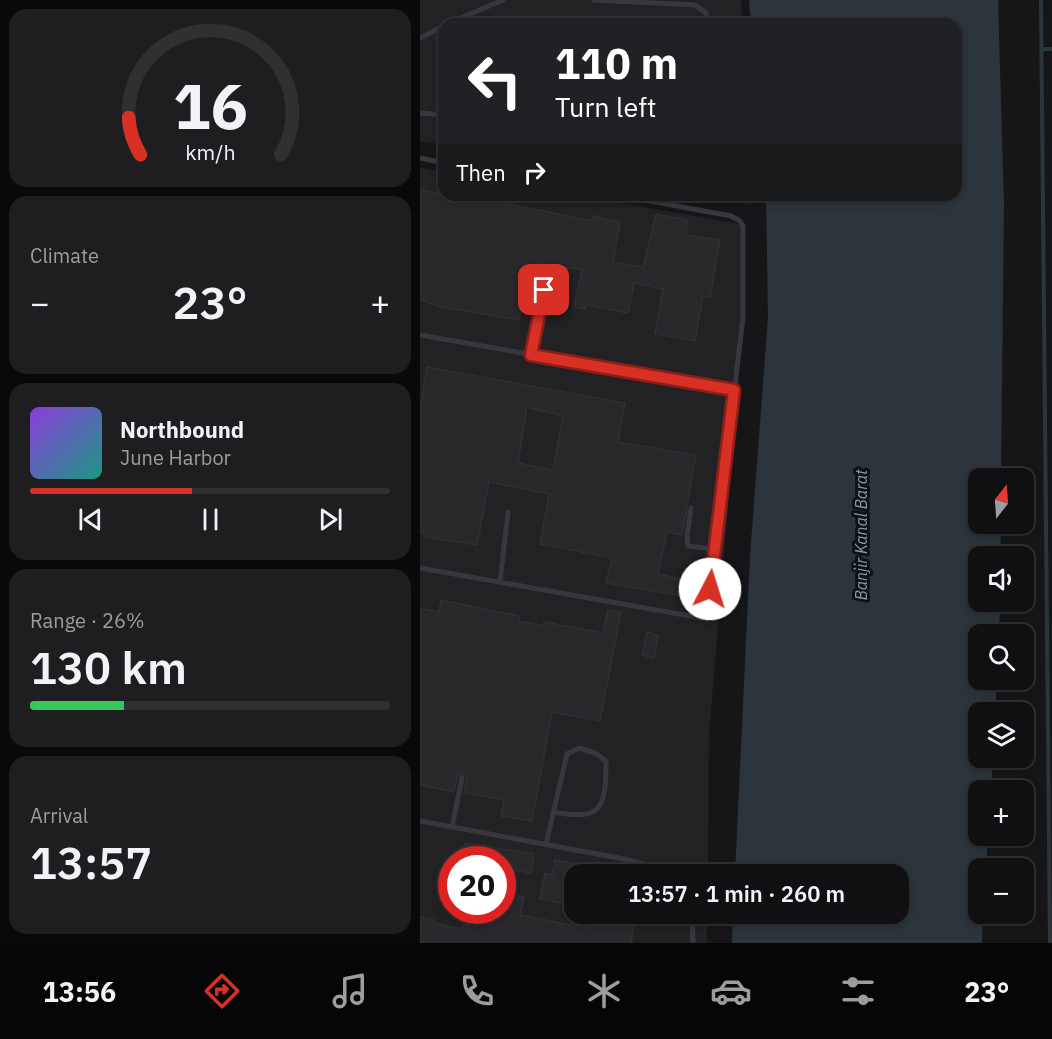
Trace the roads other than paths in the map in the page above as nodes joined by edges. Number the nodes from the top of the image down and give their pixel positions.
1 (503, 0) edge
2 (594, 0) edge
3 (462, 18) edge
4 (708, 18) edge
5 (438, 29) edge
6 (420, 38) edge
7 (420, 113) edge
8 (438, 114) edge
9 (420, 158) edge
10 (438, 162) edge
11 (650, 201) edge
12 (544, 290) dead end
13 (420, 335) edge
14 (531, 355) junction
15 (734, 390) junction
16 (691, 508) dead end
17 (508, 512) dead end
18 (714, 549) junction
19 (420, 568) edge
20 (500, 582) junction
21 (462, 778) dead end
22 (553, 812) junction
23 (420, 821) edge
24 (452, 827) junction
25 (546, 844) junction
26 (643, 864) edge
27 (692, 924) edge
28 (693, 943) edge

1 - 3 lane
2 - 4 lane
5 - 6 lane
7 - 8 lane
9 - 10 lane
11 - 15 lane
12 - 14 lane
13 - 14 lane
14 - 15 lane
15 - 18 lane
16 - 18 lane
17 - 20 lane
18 - 20 lane
19 - 20 lane
21 - 24 lane
22 - 22 lane
22 - 25 lane
23 - 24 lane
24 - 25 lane
25 - 26 lane
27 - 28 lane

